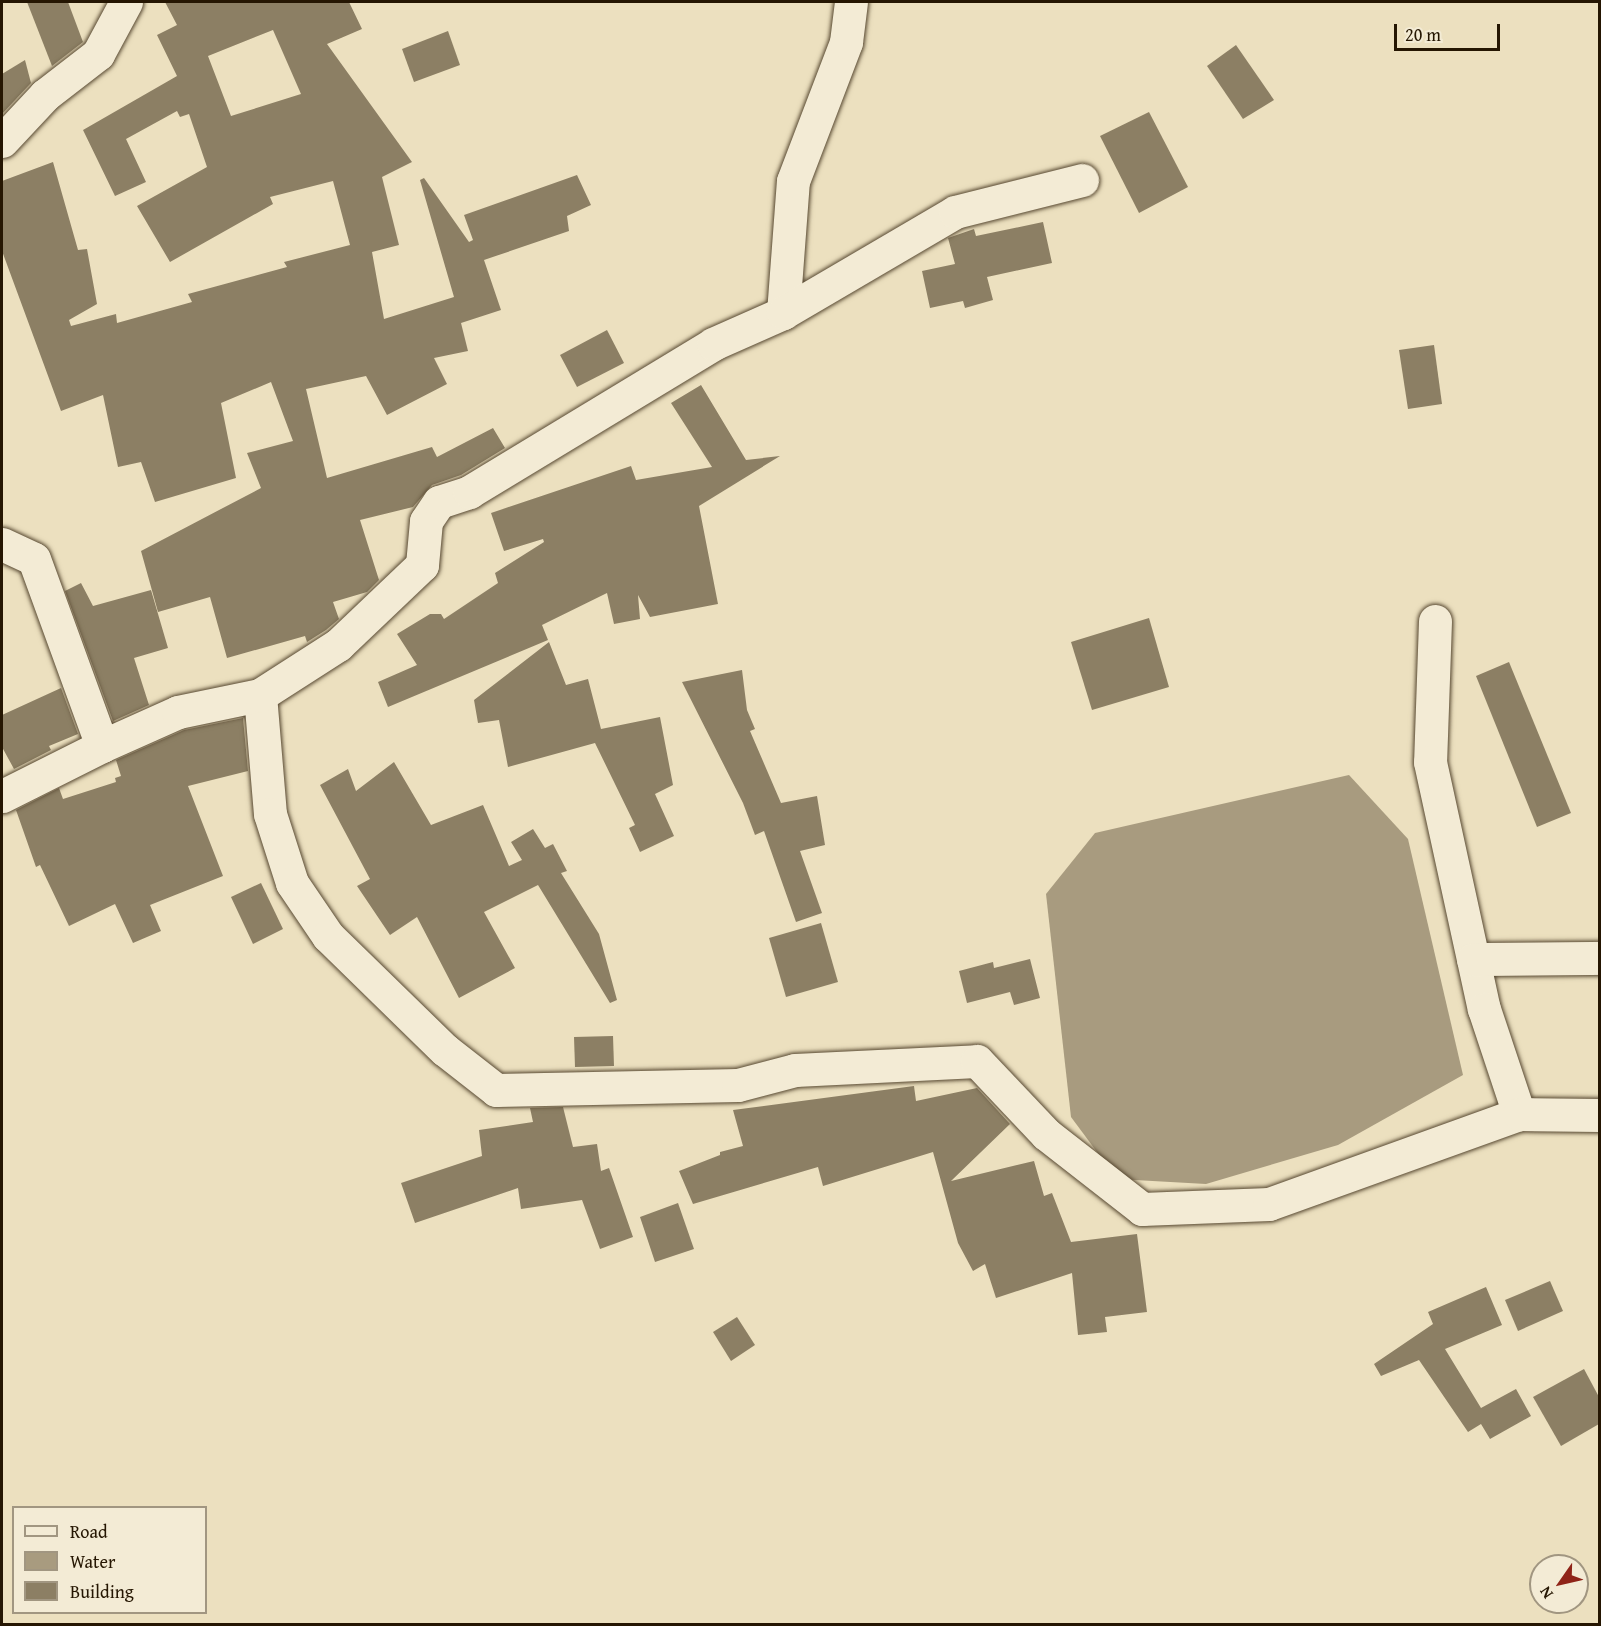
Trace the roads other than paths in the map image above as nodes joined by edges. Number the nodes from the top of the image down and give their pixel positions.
1 (126, 2) edge
2 (851, 2) edge
3 (2, 141) edge
4 (1082, 180) dead end
5 (783, 312) junction
6 (2, 544) edge
7 (1435, 621) dead end
8 (260, 695) junction
9 (102, 746) junction
10 (2, 795) edge
11 (1599, 958) edge
12 (1473, 959) junction
13 (1520, 1114) junction
14 (1599, 1115) edge

1 - 3 street
2 - 5 street
4 - 5 street
5 - 8 street
6 - 9 street
7 - 12 street
8 - 9 street
8 - 13 street
9 - 10 street
11 - 12 street
12 - 13 street
13 - 14 street

